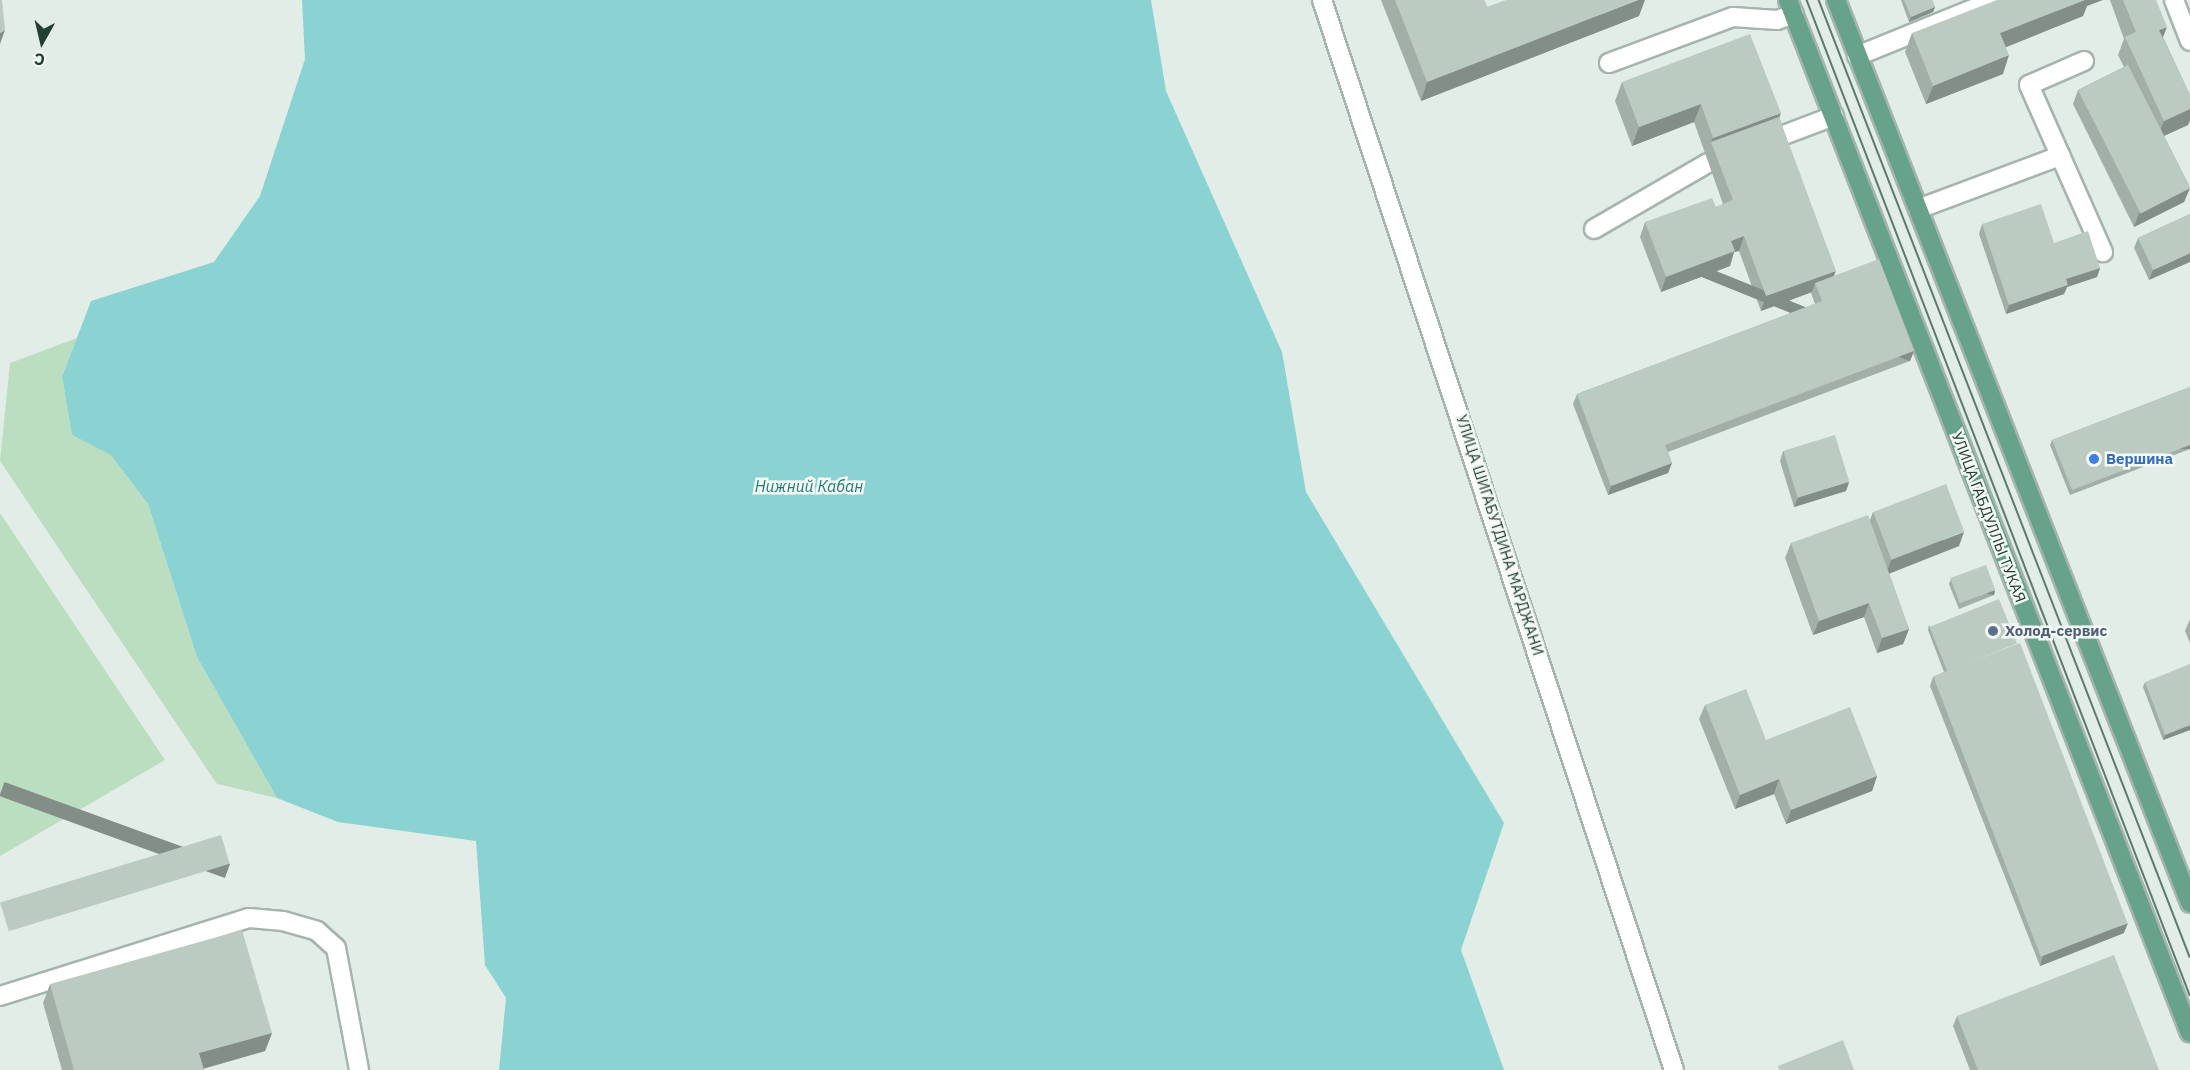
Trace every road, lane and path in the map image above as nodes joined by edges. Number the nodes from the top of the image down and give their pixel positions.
1 (1322, 0) edge
2 (1836, 0) edge
3 (1995, 0) edge
4 (2174, 0) edge
5 (1791, 7) edge
6 (2190, 41) edge
7 (1857, 56) junction
8 (2084, 61) dead end
9 (1609, 63) dead end
10 (1834, 116) junction
11 (1776, 138) edge
12 (2060, 156) junction
13 (1708, 163) dead end
14 (1918, 209) junction
15 (1594, 229) dead end
16 (2103, 252) dead end
17 (2190, 903) edge
18 (0, 996) edge
19 (2190, 1033) edge
20 (359, 1070) edge
21 (1674, 1070) edge

1 - 21 street, УЛИЦА ШИГАБУТДИНА МАРДЖАНИ
2 - 7 main road
3 - 7 street
4 - 6 street
5 - 9 street
5 - 10 main road, УЛИЦА ГАБДУЛЛЫ ТУКАЯ
7 - 14 main road
8 - 12 street
10 - 11 street
10 - 19 main road, УЛИЦА ГАБДУЛЛЫ ТУКАЯ
12 - 14 street
12 - 16 street
13 - 15 street
14 - 17 main road
18 - 20 street

